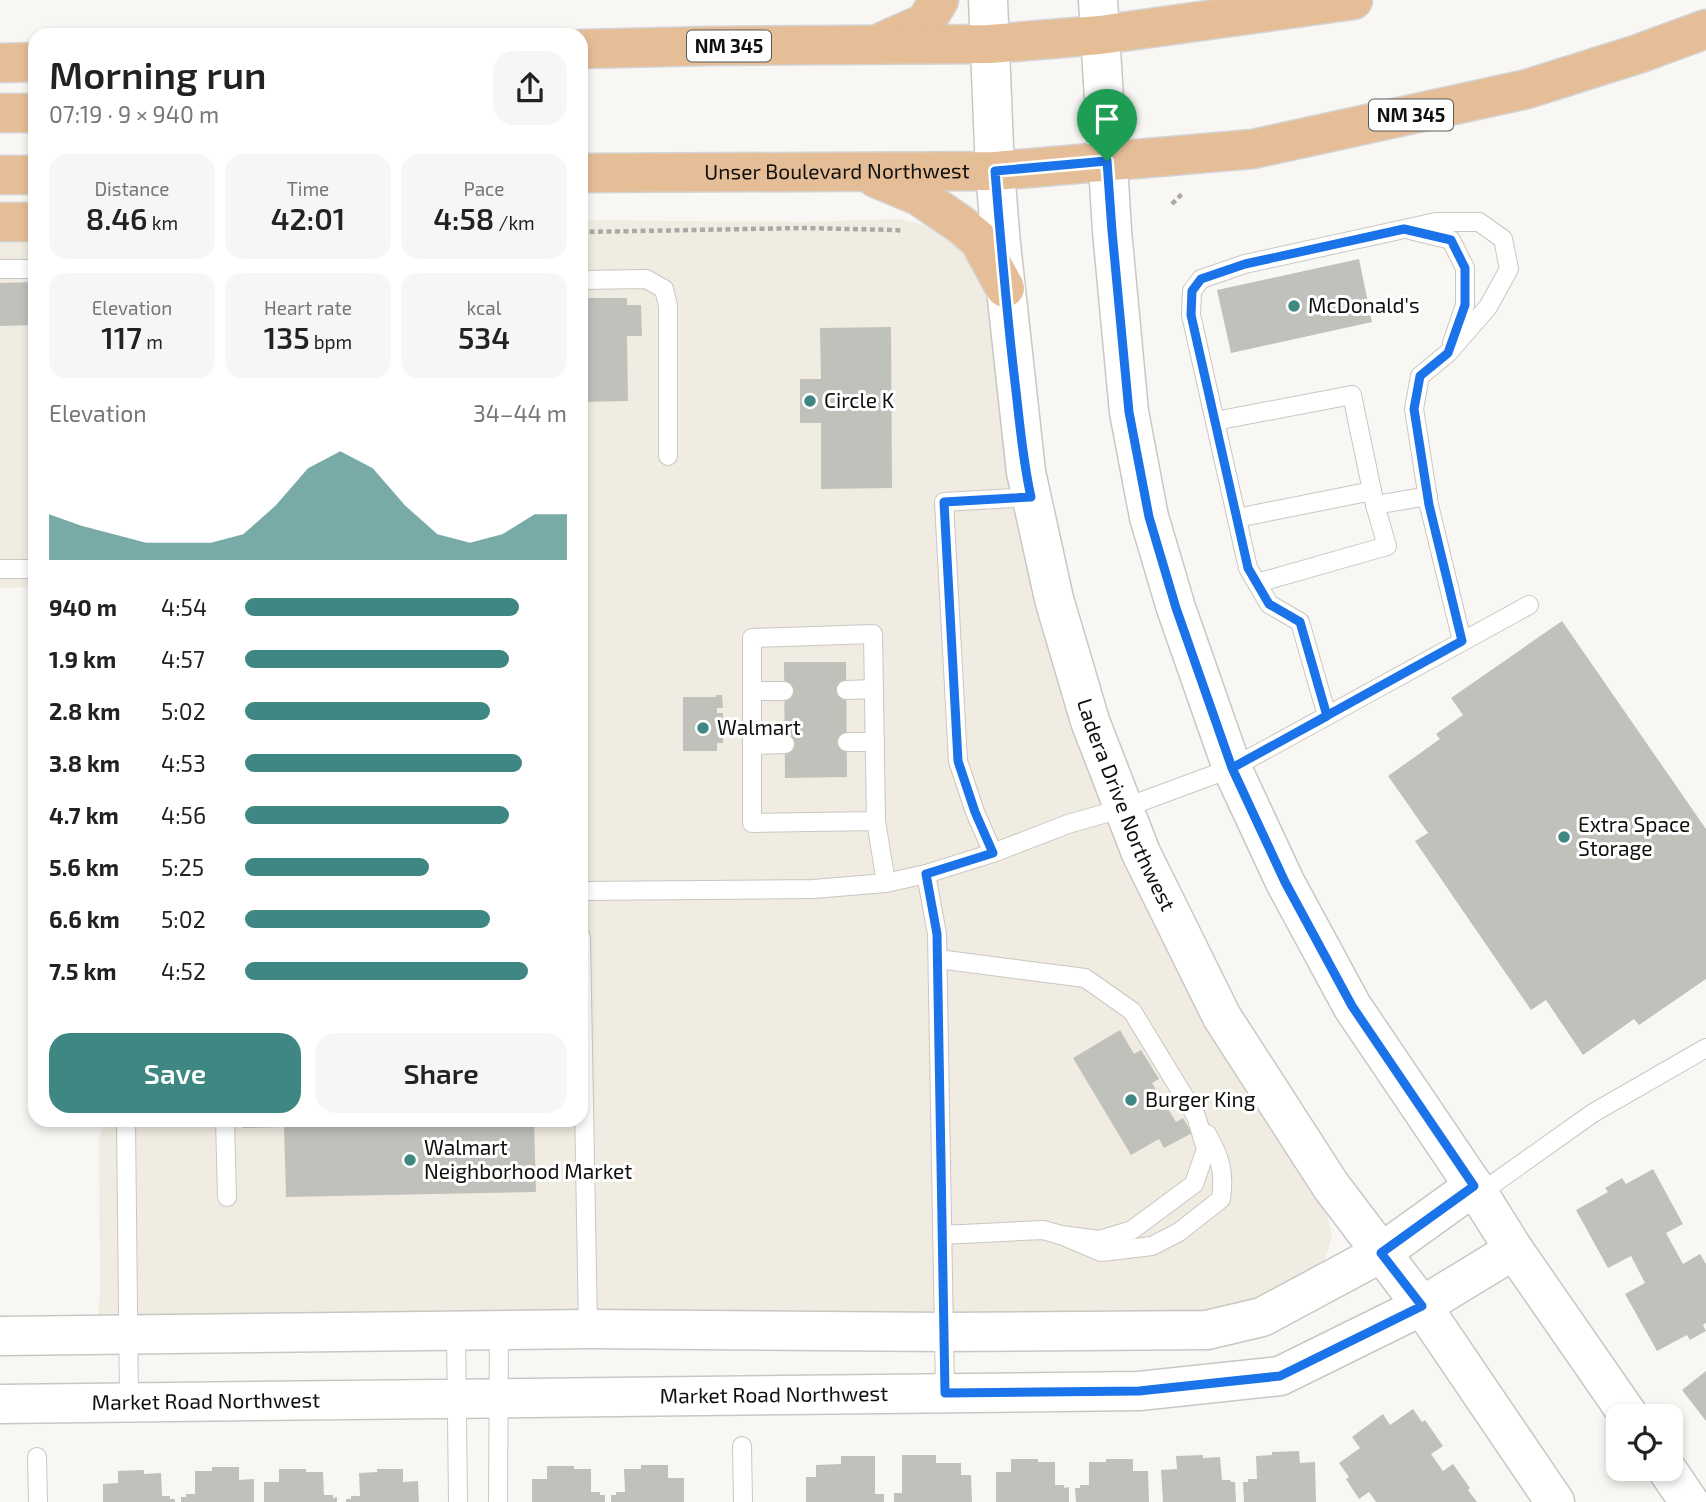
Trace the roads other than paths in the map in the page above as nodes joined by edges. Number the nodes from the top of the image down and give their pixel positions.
1 (939, 0) edge
2 (988, 0) edge
3 (1353, 0) edge
4 (1099, 17) edge
5 (1706, 29) edge
6 (990, 44) junction
7 (876, 45) junction
8 (588, 49) edge
9 (28, 62) edge
10 (0, 63) edge
11 (0, 113) edge
12 (28, 113) edge
13 (1107, 161) junction
14 (995, 171) junction
15 (861, 172) junction
16 (588, 173) edge
17 (0, 175) edge
18 (28, 175) edge
19 (0, 222) edge
20 (28, 222) edge
21 (1404, 229) junction
22 (0, 269) edge
23 (28, 269) edge
24 (588, 280) edge
25 (1005, 288) junction
26 (1448, 353) junction
27 (1215, 421) junction
28 (668, 456) dead end
29 (1428, 496) junction
30 (1031, 497) junction
31 (1374, 498) junction
32 (1237, 518) junction
33 (0, 569) edge
34 (28, 569) edge
35 (1257, 583) junction
36 (1529, 605) dead end
37 (1462, 641) junction
38 (874, 689) junction
39 (846, 690) dead end
40 (752, 691) junction
41 (784, 691) dead end
42 (1327, 716) junction
43 (847, 742) dead end
44 (875, 742) junction
45 (785, 744) dead end
46 (752, 745) junction
47 (1232, 768) junction
48 (1124, 808) junction
49 (876, 821) junction
50 (993, 853) junction
51 (926, 874) junction
52 (886, 883) junction
53 (588, 891) edge
54 (938, 959) junction
55 (1706, 1048) edge
56 (1196, 1116) junction
57 (126, 1127) edge
58 (225, 1127) edge
59 (584, 1127) edge
60 (1476, 1190) junction
61 (226, 1197) dead end
62 (942, 1235) junction
63 (1061, 1235) junction
64 (1514, 1250) junction
65 (1381, 1253) junction
66 (1422, 1306) junction
67 (588, 1329) junction
68 (499, 1330) junction
69 (456, 1331) junction
70 (944, 1332) junction
71 (129, 1335) junction
72 (0, 1336) edge
73 (945, 1393) junction
74 (458, 1399) junction
75 (499, 1399) junction
76 (129, 1402) junction
77 (0, 1404) edge
78 (1621, 1404) edge
79 (742, 1446) dead end
80 (37, 1457) dead end
81 (1675, 1481) edge
82 (38, 1502) edge
83 (458, 1502) edge
84 (498, 1502) edge
85 (743, 1502) edge
86 (1555, 1502) edge
87 (1689, 1502) edge

1 - 7 main road
2 - 6 main road, Ladera Drive Northwest
3 - 4 main road, NM 345
4 - 6 main road, NM 345
4 - 13 main road
5 - 13 main road, Unser Boulevard Northwest / NM 345
6 - 7 main road, NM 345
6 - 14 main road, Ladera Drive Northwest
7 - 8 main road, NM 345
9 - 10 main road
11 - 12 main road
13 - 14 main road, Unser Boulevard Northwest / NM 345
13 - 47 main road
14 - 15 main road, Unser Boulevard Northwest / NM 345
14 - 25 main road, Ladera Drive Northwest
15 - 16 main road, Unser Boulevard Northwest / NM 345
15 - 25 main road
17 - 18 main road
19 - 20 main road
21 - 26 lane
21 - 26 lane
21 - 27 lane
22 - 23 lane
24 - 28 lane
25 - 30 main road, Ladera Drive Northwest
26 - 29 lane
27 - 31 lane
27 - 32 lane
29 - 31 lane
29 - 37 lane
30 - 48 main road, Ladera Drive Northwest
30 - 50 lane
31 - 32 lane
31 - 35 lane
32 - 35 lane
33 - 34 lane
35 - 42 lane
36 - 37 lane
37 - 42 lane
38 - 39 lane
38 - 40 lane
38 - 44 lane
40 - 41 lane
40 - 46 lane
42 - 47 lane
43 - 44 lane
44 - 49 lane
45 - 46 lane
46 - 49 lane
47 - 48 lane
47 - 60 main road
48 - 50 lane
48 - 65 main road, Ladera Drive Northwest
49 - 52 lane
50 - 51 lane
51 - 52 lane
51 - 54 lane
52 - 53 lane
54 - 56 lane
54 - 62 lane
55 - 60 lane
56 - 63 lane
56 - 63 lane
57 - 71 lane
58 - 61 lane
59 - 67 lane
60 - 64 main road
60 - 65 main road
62 - 63 lane
62 - 70 lane
64 - 66 main road, Market Road Northwest
64 - 78 main road
65 - 66 main road, Ladera Drive Northwest
65 - 70 main road
66 - 73 main road, Market Road Northwest
66 - 86 main road, Ladera Drive Northwest
67 - 68 main road
67 - 70 main road
68 - 69 main road
68 - 75 lane
69 - 71 main road
69 - 74 lane
70 - 73 lane
71 - 72 main road
71 - 76 lane
73 - 75 main road, Market Road Northwest
74 - 75 main road, Market Road Northwest
74 - 76 main road, Market Road Northwest
74 - 83 lane
75 - 84 lane
76 - 77 main road, Market Road Northwest
79 - 85 lane
80 - 82 lane
81 - 87 main road

